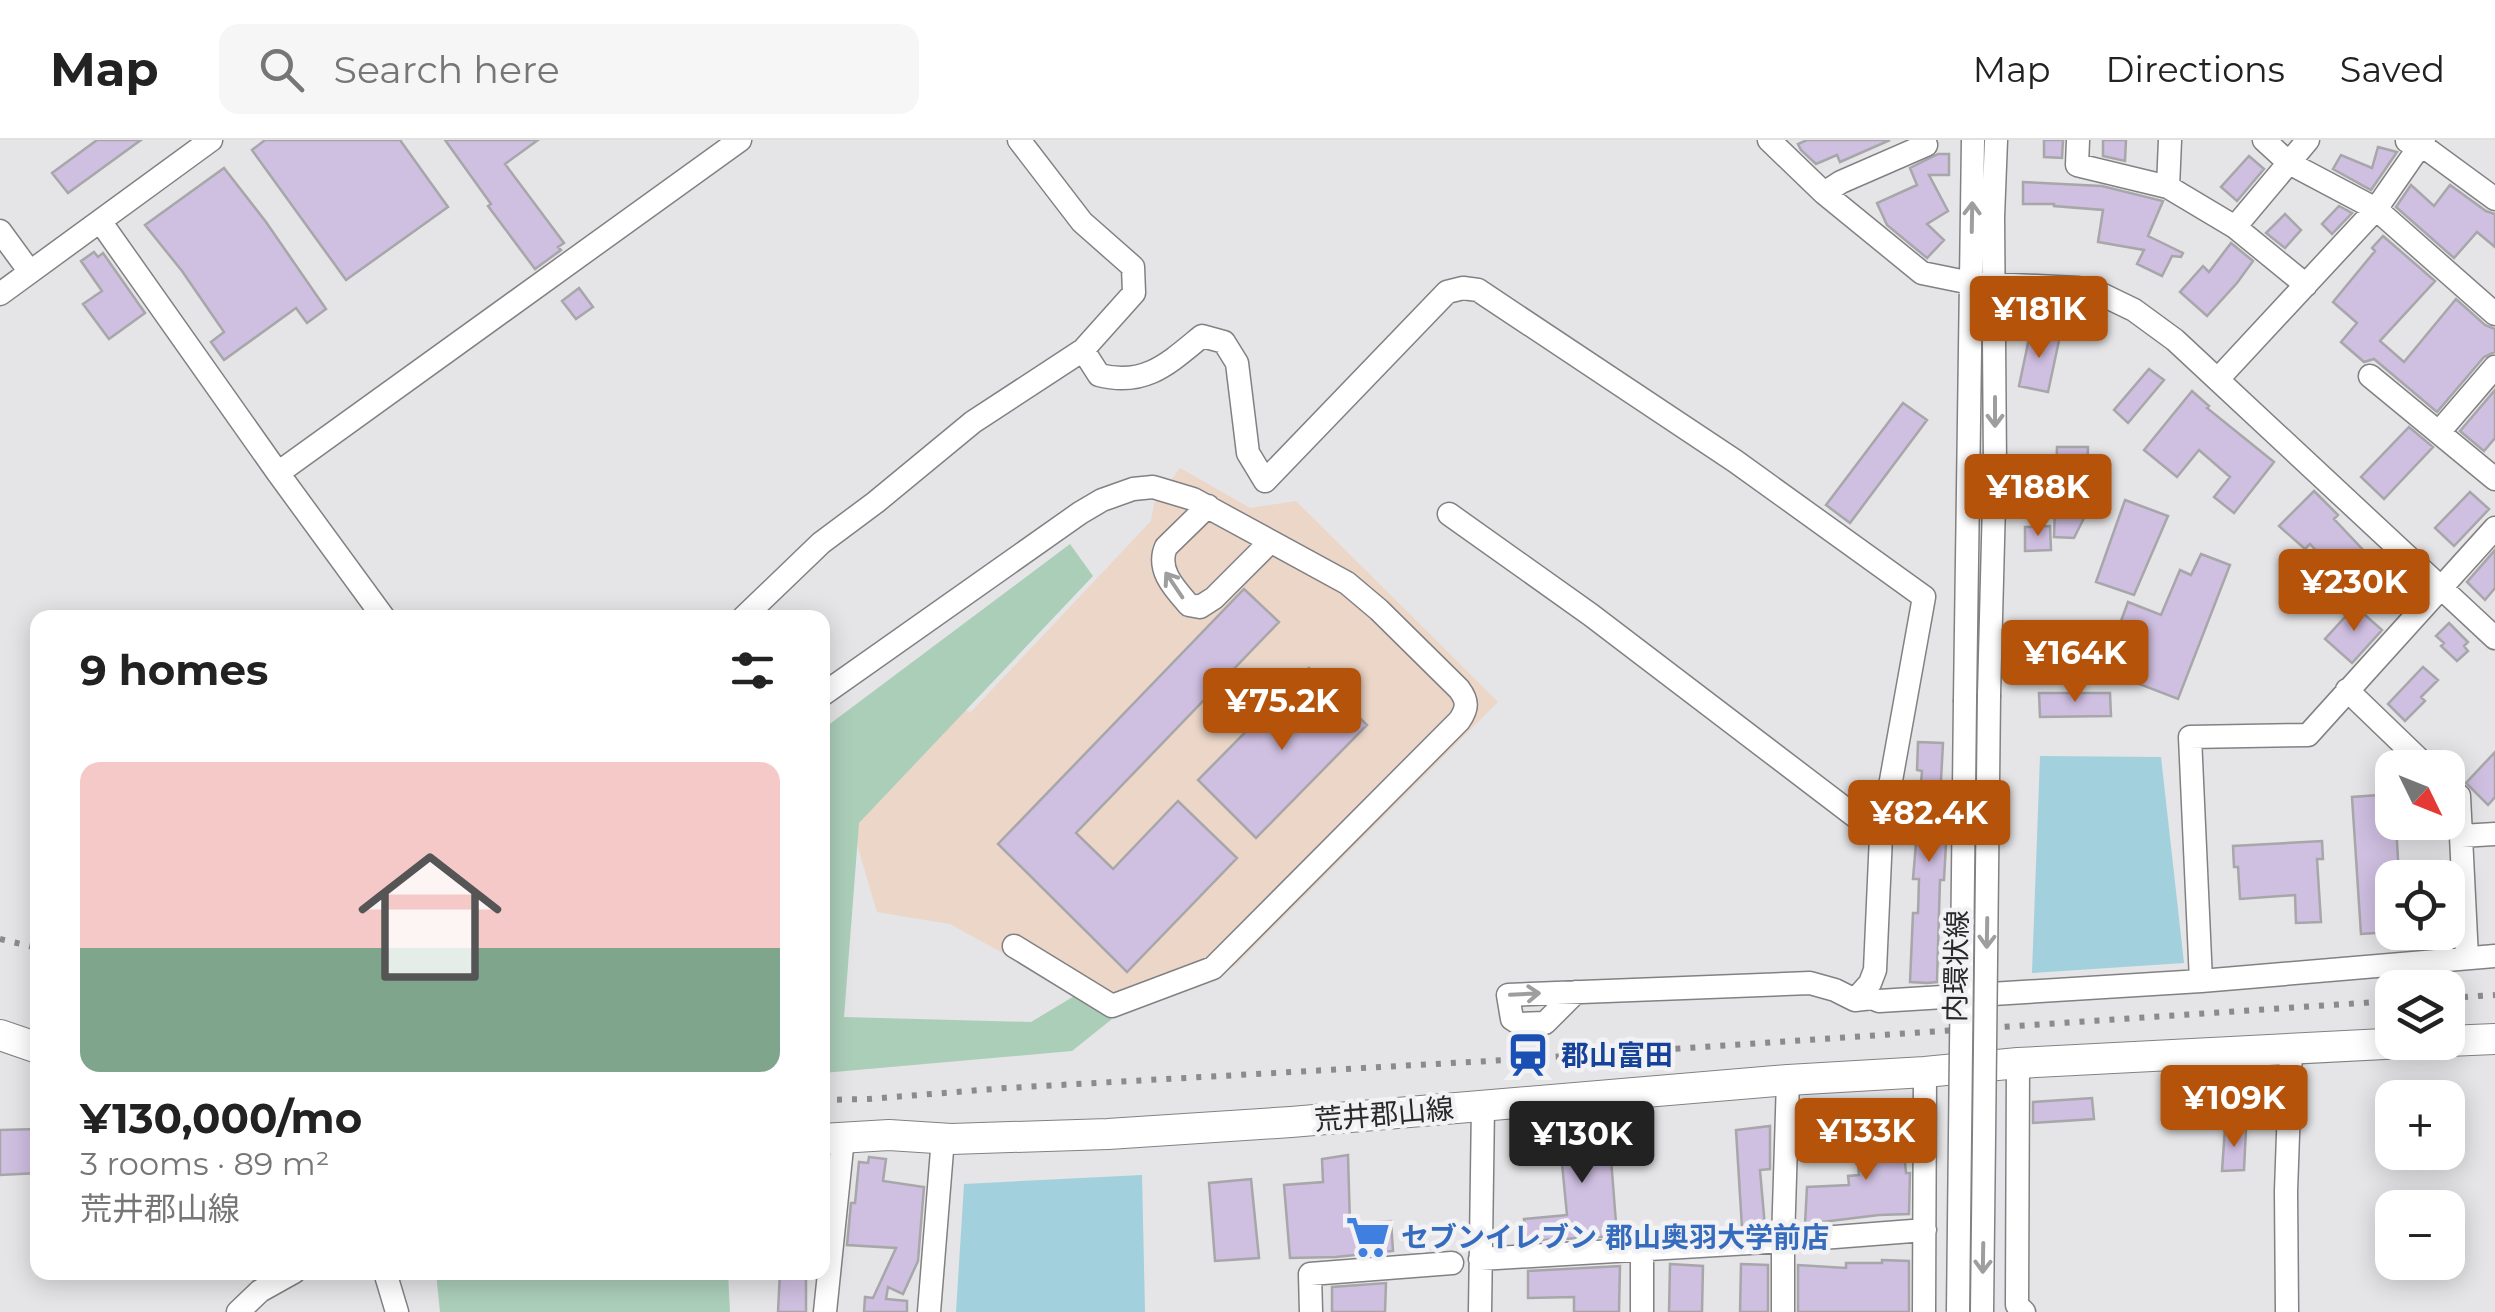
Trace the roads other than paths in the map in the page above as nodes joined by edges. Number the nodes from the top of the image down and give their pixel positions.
1 (211, 140) edge
2 (740, 140) edge
3 (1019, 140) edge
4 (1768, 140) edge
5 (1924, 140) edge
6 (1973, 140) edge
7 (1996, 140) edge
8 (2078, 140) edge
9 (2170, 140) edge
10 (2264, 140) edge
11 (2308, 140) edge
12 (2416, 141) edge
13 (2289, 163) junction
14 (2168, 187) junction
15 (1824, 192) junction
16 (2495, 199) edge
17 (2376, 210) junction
18 (100, 221) junction
19 (2236, 227) junction
20 (0, 230) edge
21 (30, 272) junction
22 (1982, 283) junction
23 (2306, 285) junction
24 (0, 294) edge
25 (2495, 314) edge
26 (1083, 350) junction
27 (2495, 367) edge
28 (2370, 376) dead end
29 (2218, 379) junction
30 (2438, 432) junction
31 (278, 473) junction
32 (2495, 480) edge
33 (1208, 506) junction
34 (1449, 514) dead end
35 (2495, 528) edge
36 (1270, 542) junction
37 (2441, 587) junction
38 (378, 610) edge
39 (751, 610) edge
40 (2495, 638) edge
41 (830, 689) edge
42 (2347, 690) junction
43 (2409, 750) edge
44 (2495, 834) edge
45 (1881, 836) junction
46 (2465, 836) edge
47 (2461, 840) edge
48 (1014, 946) dead end
49 (2495, 956) edge
50 (2467, 958) junction
51 (2200, 981) junction
52 (1576, 992) dead end
53 (1855, 1000) junction
54 (0, 1036) edge
55 (2495, 1038) edge
56 (2465, 1040) edge
57 (30, 1045) edge
58 (2375, 1045) edge
59 (2291, 1050) junction
60 (2018, 1063) junction
61 (1925, 1072) junction
62 (1788, 1080) junction
63 (1483, 1105) junction
64 (833, 1138) edge
65 (943, 1138) junction
66 (830, 1203) edge
67 (1925, 1230) junction
68 (1783, 1241) junction
69 (1642, 1248) junction
70 (1480, 1259) junction
71 (1452, 1263) dead end
72 (280, 1280) edge
73 (388, 1280) edge
74 (826, 1280) edge
75 (238, 1312) edge
76 (398, 1312) edge
77 (825, 1312) edge
78 (929, 1312) edge
79 (1311, 1312) edge
80 (1480, 1312) edge
81 (1642, 1312) edge
82 (1783, 1312) edge
83 (1924, 1312) edge
84 (1958, 1312) edge
85 (1982, 1312) edge
86 (2024, 1312) edge
87 (2287, 1312) edge

1 - 18 street
2 - 31 street
3 - 26 street
4 - 15 street
5 - 15 street
22 -> 6 street, 内環状線
7 - 22 street, 内環状線
8 - 14 street
9 - 14 street
10 - 13 street
11 - 13 street
12 - 16 street
12 - 17 street
13 - 17 street
13 - 19 street
14 - 19 street
15 - 22 street
17 - 23 street
17 - 25 street
18 - 21 street
18 - 31 street
19 - 23 street
20 - 21 street
21 - 24 street
22 - 29 street
22 - 84 street, 内環状線, bridge
22 -> 85 street, 内環状線, bridge
23 - 29 street
26 - 39 street
26 - 45 street
27 - 30 street
28 - 30 street
29 - 37 street
30 - 32 street
31 - 38 street
33 - 36 street
36 -> 33 street
33 - 41 street
34 - 45 street
35 - 37 street
36 - 48 street
37 - 40 street
37 - 42 street
42 - 43 street
42 - 51 street
44 - 46 street
45 - 53 street
47 - 50 street
49 - 50 street
50 - 51 street
51 - 53 street
52 - 53 street
54 - 57 main road
55 - 56 main road
58 - 59 main road, 荒井郡山線
59 - 60 main road, 荒井郡山線
59 - 87 street
60 - 61 main road, 荒井郡山線
60 - 86 street
61 - 62 main road, 荒井郡山線
61 - 67 street
62 - 63 main road, 荒井郡山線
62 - 68 street
63 - 65 main road, 荒井郡山線
63 - 70 street
64 - 65 main road, 荒井郡山線
64 - 66 street
65 - 78 street
67 - 68 street
67 - 83 street
68 - 69 street
68 - 82 street
69 - 70 street
69 - 81 street
70 - 80 street
71 - 79 street
72 - 75 street
73 - 76 street
74 - 77 street

